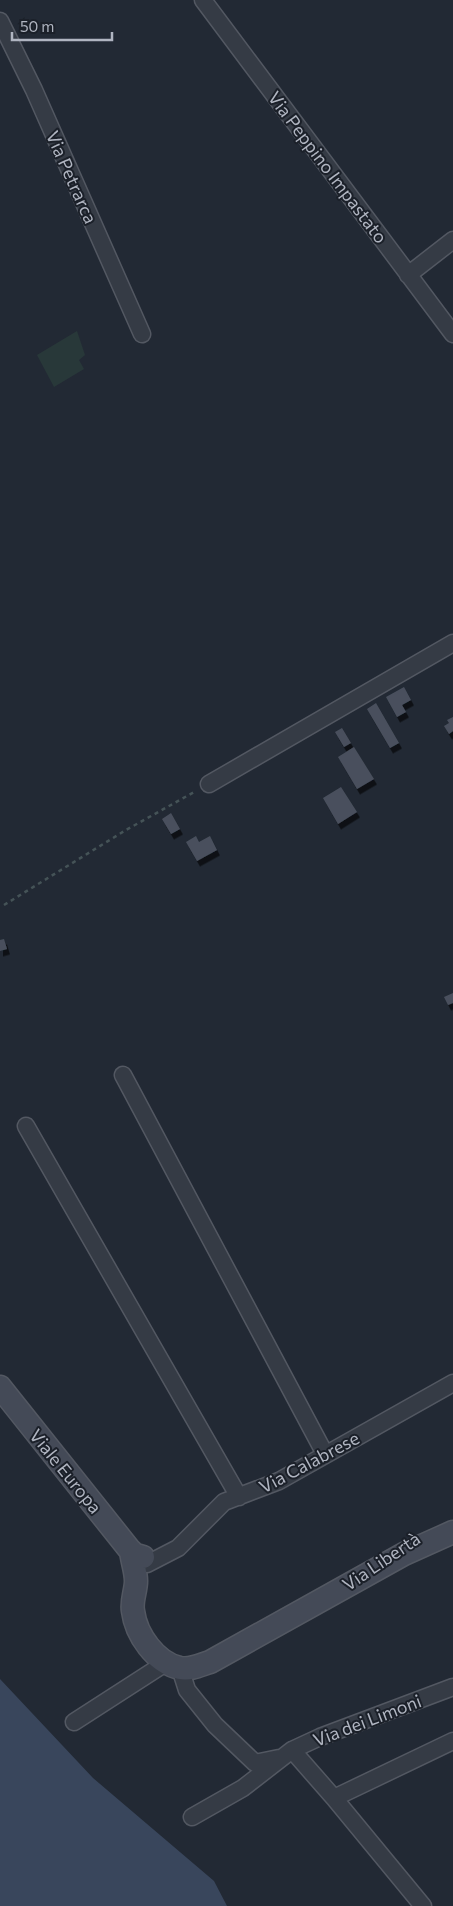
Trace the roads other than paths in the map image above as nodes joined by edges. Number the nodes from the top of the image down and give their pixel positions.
1 (203, 0) edge
2 (0, 20) edge
3 (453, 240) edge
4 (408, 274) junction
5 (142, 334) dead end
6 (453, 334) edge
7 (453, 643) edge
8 (209, 784) road end
9 (123, 1075) dead end
10 (26, 1126) dead end
11 (453, 1383) edge
12 (0, 1387) edge
13 (325, 1454) junction
14 (238, 1497) junction
15 (453, 1518) edge
16 (453, 1532) edge
17 (137, 1563) junction
18 (336, 1592) junction
19 (144, 1640) junction
20 (227, 1652) junction
21 (173, 1665) junction
22 (453, 1687) edge
23 (74, 1722) dead end
24 (453, 1741) edge
25 (287, 1754) junction
26 (334, 1798) junction
27 (192, 1817) dead end
28 (424, 1906) edge

1 - 4 street, Via Peppino Impastato
2 - 5 street, Via Petrarca
3 - 4 street
4 - 6 street, Via Peppino Impastato
7 - 8 street
9 - 13 street
10 - 14 street
11 - 13 street, Via Calabrese
12 - 17 street, Viale Europa
13 - 14 street, Via Calabrese
14 - 17 street, Via Calabrese
15 - 18 street, Via Libertà
16 - 18 street, Via Libertà
17 - 19 street
18 - 20 street, Via Libertà
19 - 20 street
19 - 21 street
20 - 21 street, Via Libertà
21 - 23 street
21 - 25 street
22 - 25 street, Via dei Limoni
24 - 26 street
25 - 26 street
25 - 27 street
26 - 28 street

